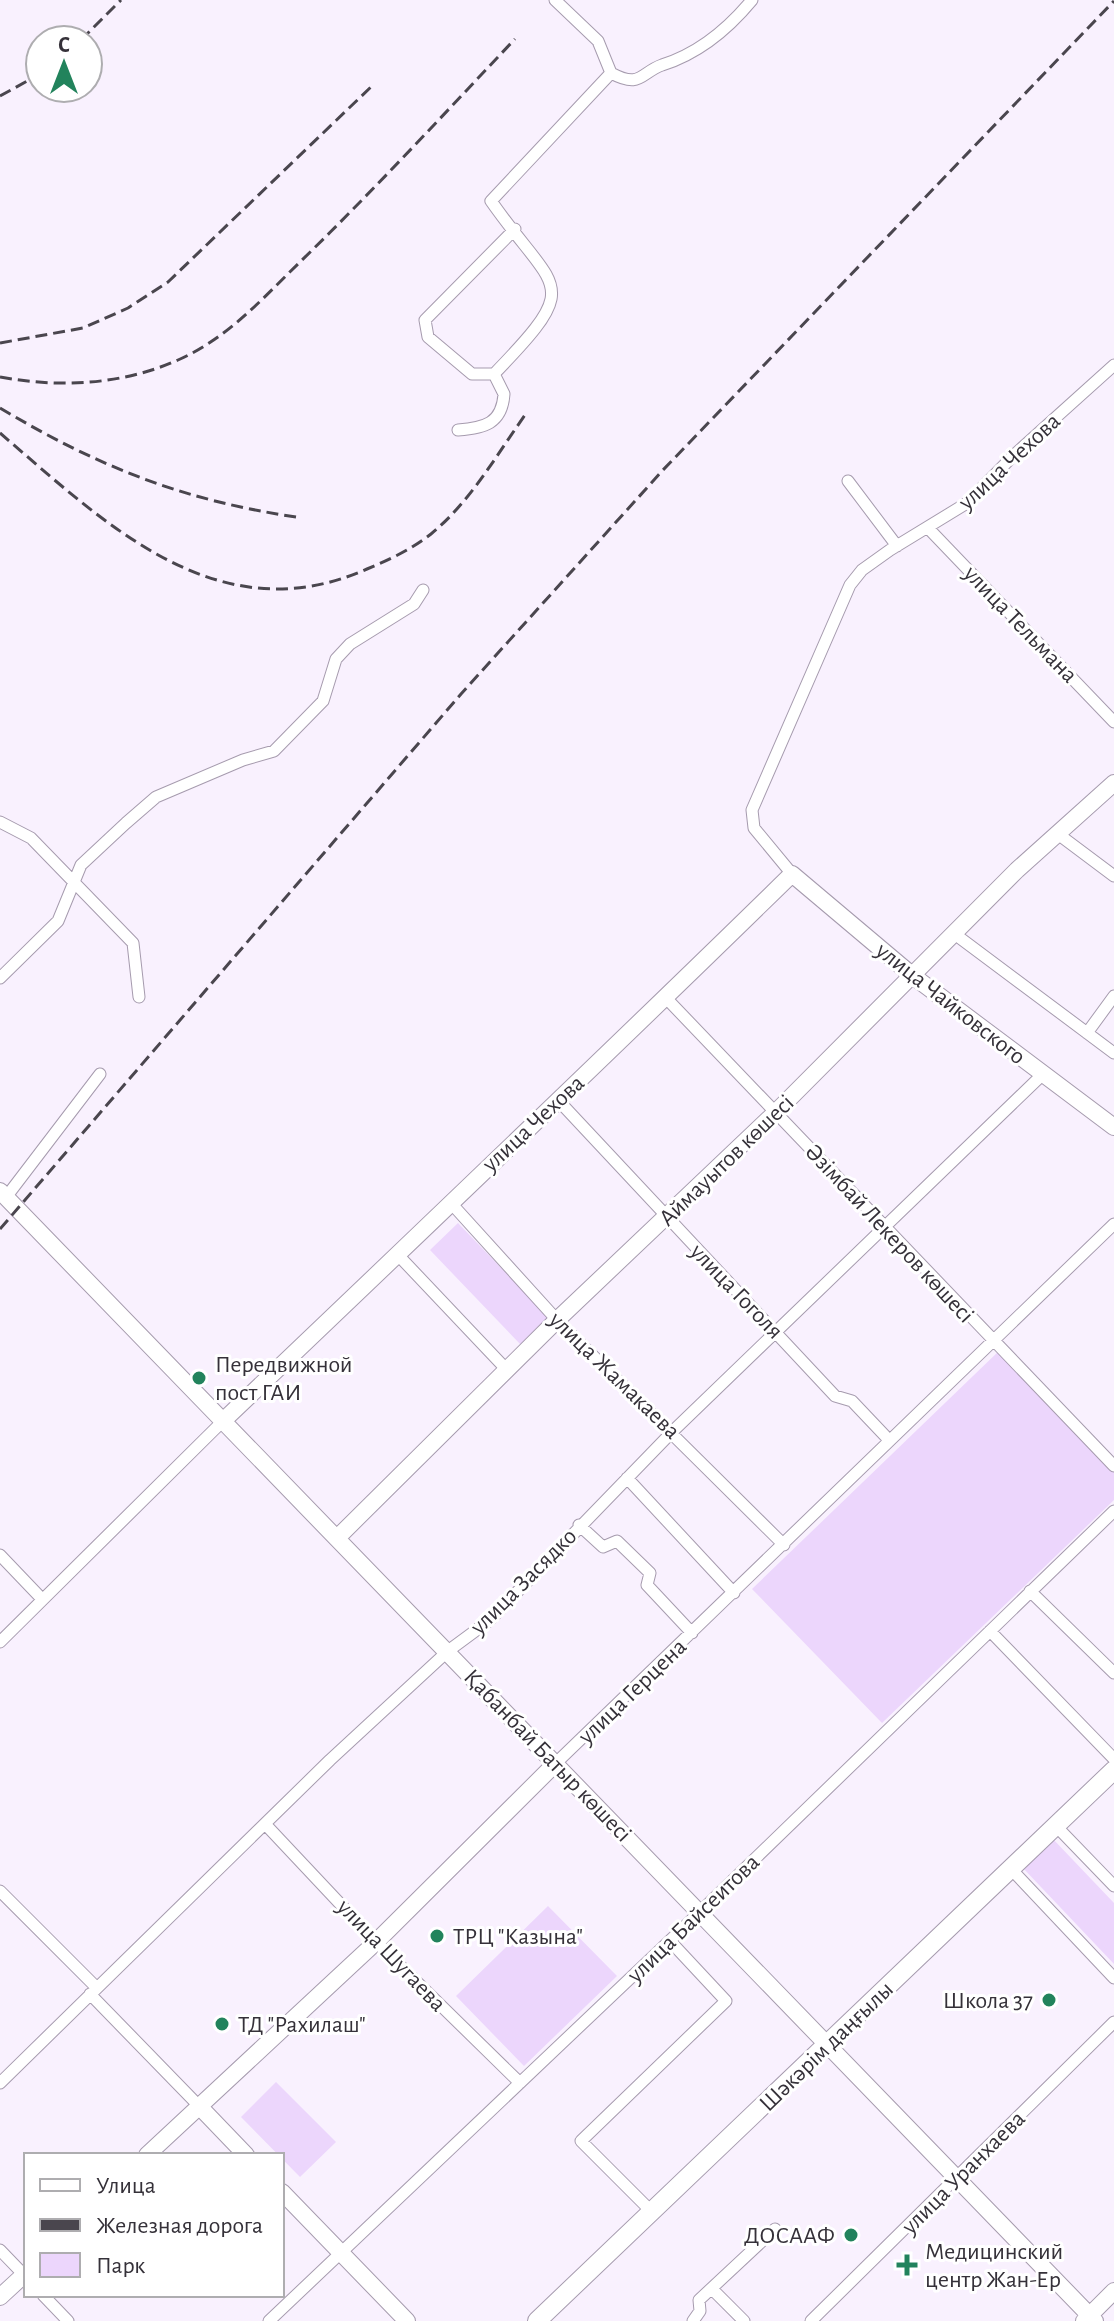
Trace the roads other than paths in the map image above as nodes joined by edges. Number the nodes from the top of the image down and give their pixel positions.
1 (555, 0) edge
2 (752, 0) edge
3 (611, 73) junction
4 (515, 229) junction
5 (1114, 365) edge
6 (494, 374) junction
7 (458, 430) dead end
8 (848, 481) dead end
9 (928, 528) junction
10 (897, 546) junction
11 (423, 590) dead end
12 (1114, 722) edge
13 (1114, 783) edge
14 (0, 822) edge
15 (1058, 834) junction
16 (792, 874) junction
17 (1114, 876) edge
18 (73, 882) junction
19 (956, 935) junction
20 (913, 976) junction
21 (0, 978) edge
22 (1114, 996) edge
23 (139, 997) dead end
24 (667, 999) junction
25 (1087, 1033) junction
26 (1114, 1053) edge
27 (100, 1074) dead end
28 (1042, 1075) junction
29 (557, 1099) junction
30 (776, 1112) junction
31 (1114, 1127) edge
32 (1, 1194) edge
33 (450, 1202) junction
34 (667, 1218) junction
35 (1114, 1224) edge
36 (884, 1226) junction
37 (1104, 1234) junction
38 (1114, 1245) edge
39 (398, 1255) junction
40 (557, 1320) junction
41 (775, 1331) junction
42 (993, 1342) junction
43 (507, 1370) junction
44 (224, 1420) junction
45 (673, 1431) junction
46 (889, 1440) junction
47 (1114, 1466) edge
48 (627, 1478) junction
49 (1114, 1511) edge
50 (579, 1525) junction
51 (338, 1537) junction
52 (784, 1545) junction
53 (0, 1555) edge
54 (1030, 1591) junction
55 (734, 1593) junction
56 (42, 1599) junction
57 (990, 1631) junction
58 (692, 1633) junction
59 (0, 1642) edge
60 (448, 1651) junction
61 (1114, 1673) edge
62 (1114, 1759) edge
63 (556, 1763) junction
64 (1114, 1770) edge
65 (266, 1825) junction
66 (1057, 1827) junction
67 (1012, 1870) junction
68 (1114, 1886) edge
69 (0, 1891) edge
70 (700, 1912) junction
71 (670, 1941) junction
72 (376, 1942) junction
73 (1114, 1978) edge
74 (93, 1991) junction
75 (1114, 2022) edge
76 (827, 2044) junction
77 (0, 2083) edge
78 (520, 2083) junction
79 (198, 2105) junction
80 (149, 2153) edge
81 (244, 2153) edge
82 (957, 2176) junction
83 (284, 2194) edge
84 (653, 2213) junction
85 (775, 2229) dead end
86 (0, 2250) edge
87 (343, 2254) junction
88 (24, 2274) edge
89 (24, 2276) edge
90 (713, 2290) junction
91 (1114, 2291) edge
92 (0, 2297) edge
93 (45, 2297) edge
94 (1089, 2319) edge
95 (68, 2321) edge
96 (269, 2321) edge
97 (407, 2321) edge
98 (537, 2321) edge
99 (693, 2321) edge
100 (744, 2321) edge
101 (811, 2321) edge

1 - 3 street
2 - 3 street
3 - 4 street
4 - 6 street
4 - 6 street
5 - 9 street, улица Чехова
6 - 7 street
8 - 10 street
9 - 10 street, улица Чехова
9 - 12 street, улица Тельмана
10 - 16 street, улица Чехова
11 - 18 street
13 - 15 street, Аймауытов көшесі
14 - 18 street
15 - 17 street
15 - 19 street, Аймауытов көшесі
16 - 20 street, улица Чайковского
16 - 24 street, улица Чехова
18 - 21 street
18 - 23 street
19 - 20 street, Аймауытов көшесі
19 - 25 street
20 - 28 street, улица Чайковского
20 - 30 street, Аймауытов көшесі
22 - 25 street
24 - 29 street, улица Чехова
24 - 30 street, Әзімбай Лекеров көшесі
25 - 26 street
27 - 32 street
28 - 31 street, улица Чайковского
28 - 36 street, улица Засядко
29 - 33 street, улица Чехова
29 - 34 street, улица Гоголя
30 - 34 street, Аймауытов көшесі
30 - 36 street, Әзімбай Лекеров көшесі
32 - 44 street, Қабанбай Батыр көшесі
33 - 39 street, улица Чехова
33 - 40 street, улица Жамакаева
34 - 40 street, Аймауытов көшесі
34 - 41 street, улица Гоголя
35 - 37 street, улица Герцена
36 - 41 street, улица Засядко
36 - 42 street, Әзімбай Лекеров көшесі
37 - 38 street
37 - 42 street, улица Герцена
39 - 43 street
39 - 44 street, улица Чехова
40 - 43 street, Аймауытов көшесі
40 - 45 street, улица Жамакаева
41 - 45 street, улица Засядко
41 - 46 street, улица Гоголя
42 - 46 street, улица Герцена
42 - 47 street, Әзімбай Лекеров көшесі
43 - 51 street, Аймауытов көшесі
44 - 51 street, Қабанбай Батыр көшесі
44 - 56 street, улица Чехова
45 - 48 street, улица Засядко
45 - 52 street, улица Жамакаева
46 - 52 street, улица Герцена
48 - 50 street, улица Засядко
48 - 55 street
49 - 54 street, улица Байсеитова
50 - 58 street
50 - 60 street, улица Засядко
51 - 60 street, Қабанбай Батыр көшесі
52 - 55 street, улица Герцена
53 - 56 street
54 - 57 street, улица Байсеитова
54 - 61 street
55 - 58 street, улица Герцена
56 - 59 street, улица Чехова
57 - 62 street
57 - 70 street, улица Байсеитова
58 - 63 street, улица Герцена
60 - 63 street, Қабанбай Батыр көшесі
60 - 65 street, улица Засядко
63 - 70 street, Қабанбай Батыр көшесі
63 - 72 street, улица Герцена
64 - 66 main road, Шәкәрім даңғылы
65 - 72 street, улица Шугаева
65 - 74 street, улица Засядко
66 - 67 main road, Шәкәрім даңғылы
66 - 68 street
67 - 73 street
67 - 76 main road, Шәкәрім даңғылы
69 - 74 street
70 - 71 street, улица Байсеитова
70 - 76 street, Қабанбай Батыр көшесі
71 - 78 street, улица Байсеитова
71 - 84 street
72 - 78 street, улица Шугаева
72 - 79 street, улица Герцена
74 - 77 street, улица Засядко
74 - 79 street
75 - 82 street, улица Уранхаева
76 - 82 street, Қабанбай Батыр көшесі
76 - 84 main road, Шәкәрім даңғылы
78 - 87 street, улица Байсеитова
79 - 80 street, улица Герцена
79 - 81 street
82 - 94 street, Қабанбай Батыр көшесі
82 - 101 street, улица Уранхаева
83 - 87 street
84 - 98 main road, Шәкәрім даңғылы
85 - 90 street
86 - 88 street
87 - 96 street, улица Байсеитова
87 - 97 street
89 - 92 street
90 - 99 street
90 - 100 street
91 - 94 street
93 - 95 street

